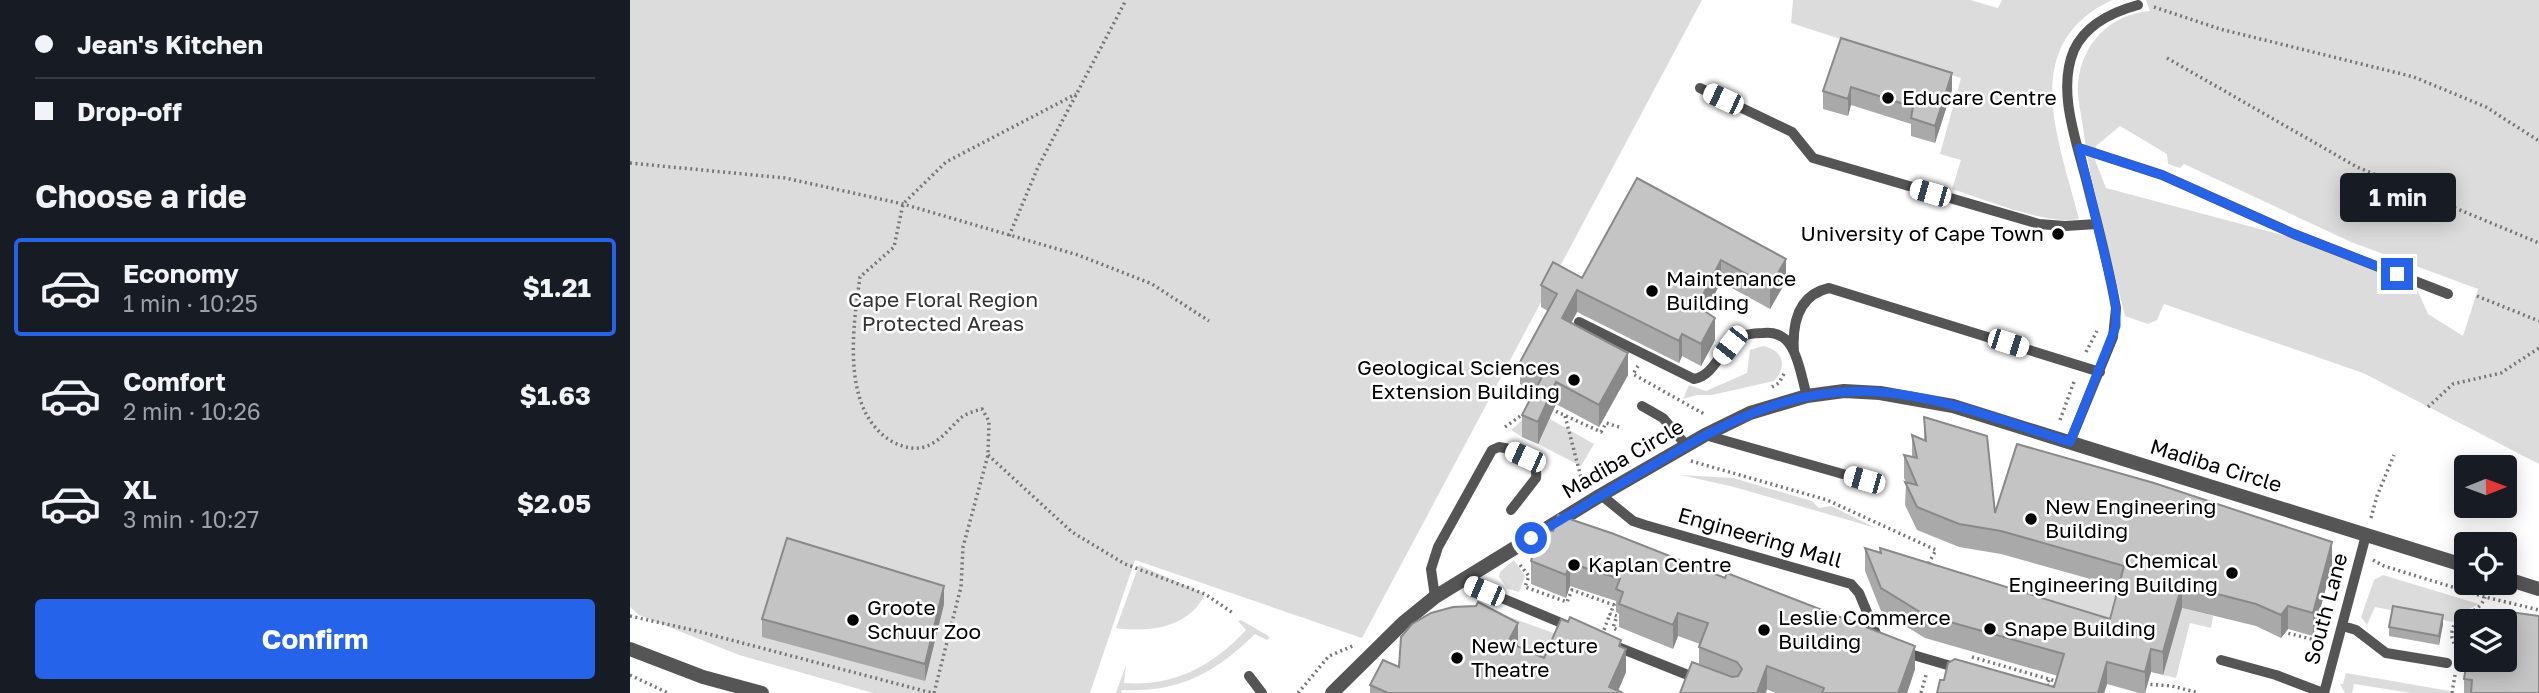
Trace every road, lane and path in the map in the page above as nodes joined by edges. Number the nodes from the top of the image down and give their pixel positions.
1 (1126, 0) edge
2 (2138, 5) joint
3 (2166, 58) dead end
4 (1700, 88) dead end
5 (1076, 94) junction
6 (2539, 141) edge
7 (2079, 148) junction
8 (630, 163) edge
9 (904, 204) junction
10 (2097, 224) junction
11 (1009, 236) junction
12 (2539, 243) edge
13 (2448, 294) dead end
14 (2477, 296) dead end
15 (1209, 321) dead end
16 (1579, 321) dead end
17 (2539, 321) edge
18 (2539, 348) edge
19 (1794, 352) junction
20 (1644, 355) junction
21 (1786, 368) dead end
22 (2099, 372) junction
23 (1763, 390) dead end
24 (1807, 396) junction
25 (1642, 406) dead end
26 (2428, 407) dead end
27 (1540, 408) edge
28 (1532, 410) edge
29 (1565, 416) junction
30 (1694, 420) dead end
31 (1505, 428) dead end
32 (1619, 428) dead end
33 (1705, 435) junction
34 (2070, 442) junction
35 (1687, 453) junction
36 (2394, 455) dead end
37 (988, 456) junction
38 (1864, 480) dead end
39 (1584, 485) dead end
40 (1601, 495) junction
41 (1511, 510) dead end
42 (2368, 530) junction
43 (2361, 554) junction
44 (1515, 558) dead end
45 (2454, 562) edge
46 (1926, 569) edge
47 (1461, 581) junction
48 (2517, 582) edge
49 (2539, 589) edge
50 (1435, 597) junction
51 (2485, 597) junction
52 (2478, 609) edge
53 (2539, 610) edge
54 (1233, 613) dead end
55 (1610, 614) junction
56 (630, 616) edge
57 (2343, 626) junction
58 (2454, 626) edge
59 (2280, 631) edge
60 (1626, 633) edge
61 (1588, 634) edge
62 (1601, 640) joint
63 (2319, 641) dead end
64 (2454, 642) edge
65 (630, 649) edge
66 (1962, 654) dead end
67 (2221, 660) dead end
68 (2447, 663) dead end
69 (1967, 670) edge
70 (630, 675) edge
71 (1249, 676) dead end
72 (2049, 680) junction
73 (2060, 682) edge
74 (2138, 682) edge
75 (1710, 684) edge
76 (2172, 686) junction
77 (2045, 689) edge
78 (2067, 690) edge
79 (668, 693) edge
80 (762, 693) edge
81 (933, 693) edge
82 (1262, 693) edge
83 (1332, 693) edge
84 (2057, 693) edge
85 (2171, 693) edge
86 (2199, 693) edge
87 (2323, 693) edge

1 - 5 path
2 - 6 path
2 - 7 lane
3 - 12 path
4 - 10 lane
5 - 9 path
5 - 11 path
7 - 10 lane
7 - 13 lane
8 - 9 path
9 - 11 path
9 - 37 path
10 - 22 lane
11 - 15 path
14 - 17 path
16 - 20 lane
18 - 26 path
19 - 20 lane
19 - 22 lane
19 - 24 lane
20 - 30 path
21 - 23 path
22 - 34 lane
24 - 33 street, Madiba Circle
24 - 34 street, Madiba Circle
25 - 35 lane
27 - 29 path
28 - 31 path
29 - 32 path
29 - 39 path
33 - 35 street, Madiba Circle
33 - 38 lane
34 - 42 street, Madiba Circle
35 - 40 street, Madiba Circle
35 - 46 path
36 - 42 path
37 - 54 path
37 - 81 path
40 - 47 street, Madiba Circle
40 - 69 lane, Engineering Mall
41 - 50 lane
42 - 43 lane, South Lane
42 - 45 street, Madiba Circle
43 - 51 path
43 - 57 lane, South Lane
44 - 55 path
47 - 50 street, Madiba Circle
47 - 61 lane
48 - 49 street
50 - 83 street, Madiba Circle
51 - 52 path
51 - 53 path
55 - 60 path
55 - 62 path
56 - 81 path
57 - 68 lane
57 - 87 lane, South Lane
58 - 64 path
59 - 63 path
62 - 75 lane
65 - 80 street
66 - 72 path
67 - 87 lane
70 - 79 path
71 - 82 lane
72 - 73 path
72 - 78 path
74 - 76 path
76 - 85 path
76 - 86 path
77 - 84 path

